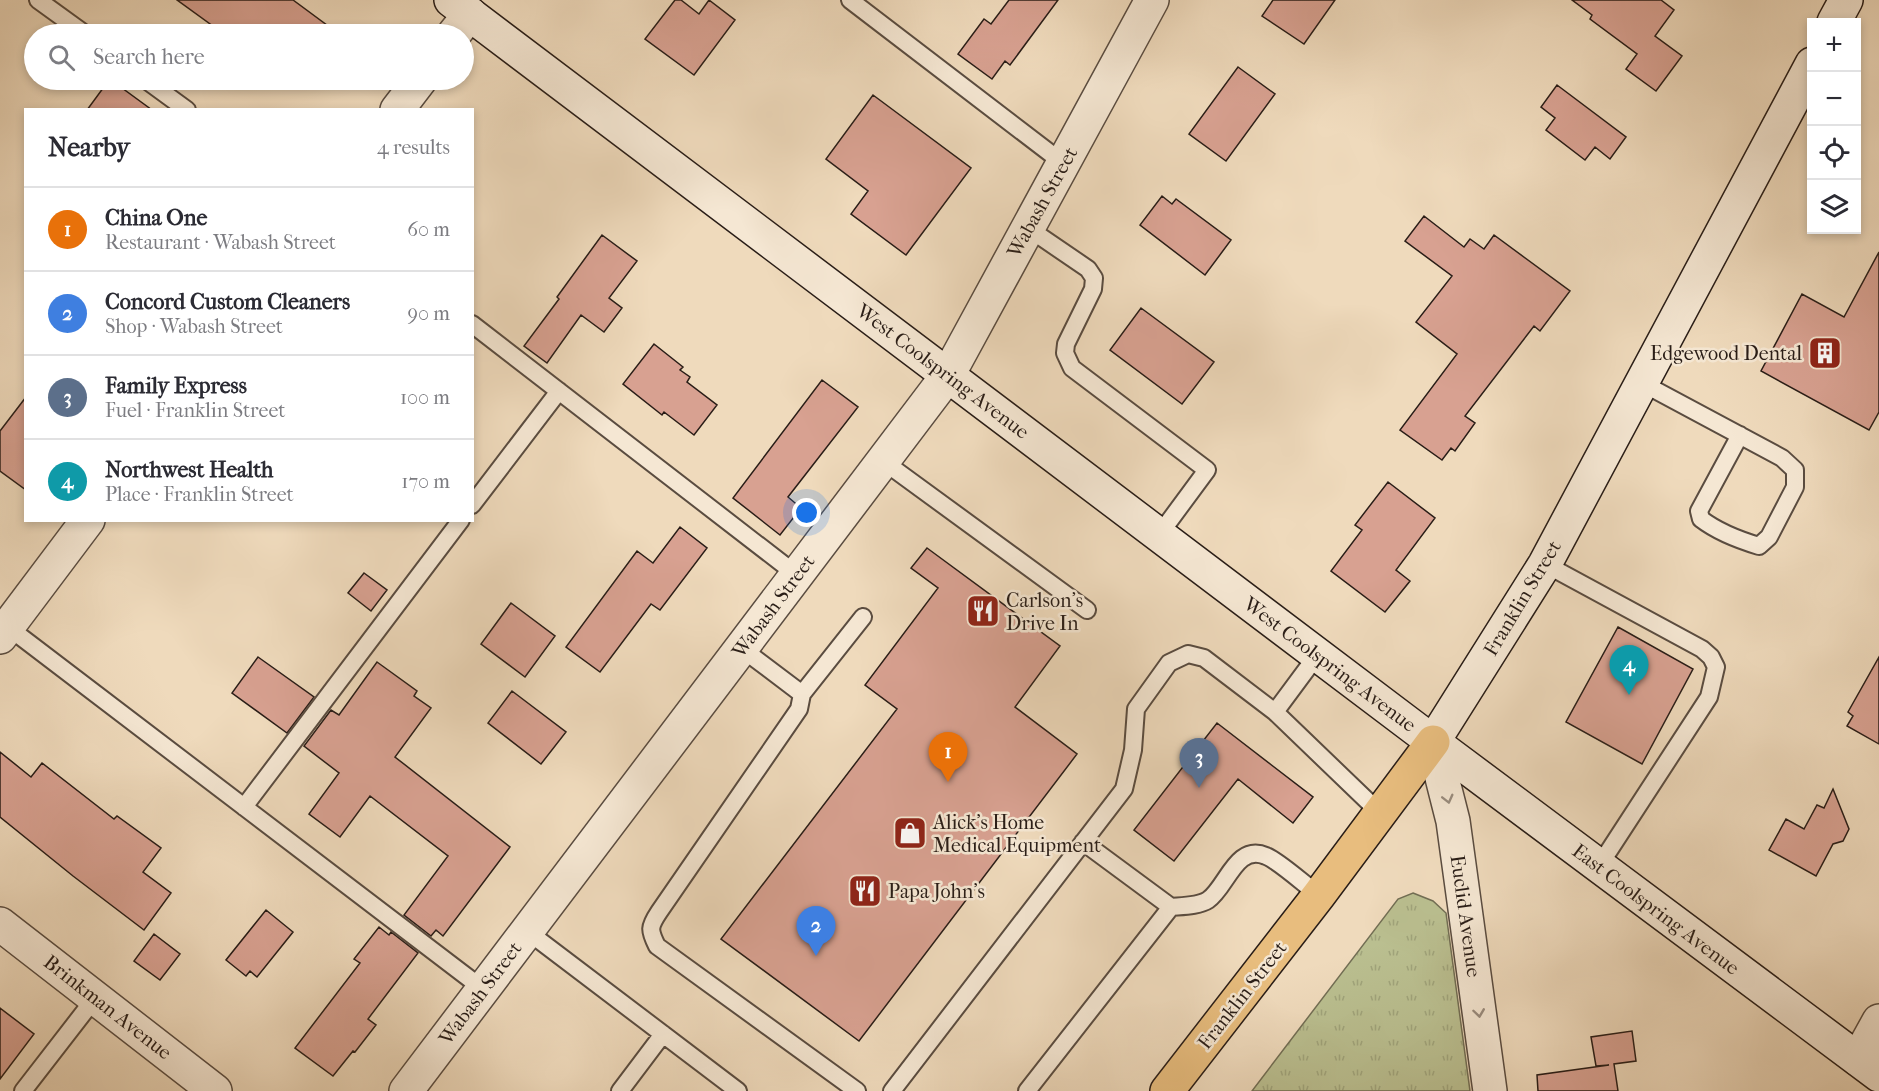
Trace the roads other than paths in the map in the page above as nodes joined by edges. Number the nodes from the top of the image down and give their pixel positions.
1 (38, 0) edge
2 (850, 0) edge
3 (1152, 0) edge
4 (1846, 0) edge
5 (1836, 18) edge
6 (71, 24) edge
7 (474, 28) edge
8 (1808, 72) edge
9 (160, 90) edge
10 (413, 90) edge
11 (185, 108) edge
12 (399, 108) edge
13 (1063, 163) junction
14 (1028, 228) junction
15 (474, 326) edge
16 (948, 375) junction
17 (1641, 382) junction
18 (559, 391) junction
19 (1740, 435) junction
20 (883, 461) junction
21 (474, 503) edge
22 (86, 522) edge
23 (459, 522) edge
24 (1159, 535) junction
25 (1545, 564) junction
26 (797, 575) junction
27 (1087, 610) dead end
28 (863, 617) dead end
29 (4, 632) edge
30 (741, 648) junction
31 (1318, 654) junction
32 (802, 694) junction
33 (1275, 712) junction
34 (1433, 742) junction
35 (244, 807) junction
36 (1380, 813) junction
37 (1083, 842) junction
38 (1599, 866) junction
39 (1319, 895) junction
40 (1171, 907) junction
41 (0, 924) edge
42 (527, 931) junction
43 (483, 989) junction
44 (95, 998) junction
45 (1879, 1021) edge
46 (663, 1034) junction
47 (1868, 1067) edge
48 (23, 1091) edge
49 (215, 1091) edge
50 (406, 1091) edge
51 (620, 1091) edge
52 (738, 1091) edge
53 (857, 1091) edge
54 (892, 1091) edge
55 (1027, 1091) edge
56 (1167, 1091) edge
57 (1490, 1091) edge

1 - 6 lane
2 - 13 lane
3 - 13 street, Wabash Street
4 - 5 street
7 - 16 street, West Coolspring Avenue
8 - 17 street, Franklin Street
9 - 11 lane
10 - 12 street
13 - 14 street, Wabash Street
14 - 16 street, Wabash Street
14 - 24 lane
15 - 18 lane
16 - 20 street, Wabash Street
16 - 24 street, West Coolspring Avenue
17 - 19 lane
17 - 25 street, Franklin Street
18 - 21 lane
18 - 26 lane
19 - 19 lane
20 - 26 street, Wabash Street
20 - 27 lane
22 - 29 street
23 - 35 lane
24 - 31 street, West Coolspring Avenue
25 - 34 street, Franklin Street
25 - 38 lane
26 - 30 street, Wabash Street
28 - 32 lane
29 - 35 lane
30 - 32 lane
30 - 42 street, Wabash Street
31 - 33 lane
31 - 34 street, West Coolspring Avenue
32 - 53 lane
33 - 36 lane
33 - 37 lane
34 - 36 main road, Franklin Street
34 - 38 street, East Coolspring Avenue
34 -> 57 street, Euclid Avenue
35 - 43 lane
36 - 39 main road, Franklin Street
37 - 40 lane
37 - 54 lane
38 - 47 street, East Coolspring Avenue
39 - 40 lane
39 - 56 main road, Franklin Street
40 - 55 lane
41 - 44 street, Brinkman Avenue
42 - 43 street, Wabash Street
42 - 46 lane
43 - 50 street, Wabash Street
44 - 48 lane
44 - 49 street, Brinkman Avenue
45 - 47 street
46 - 51 lane
46 - 52 lane

